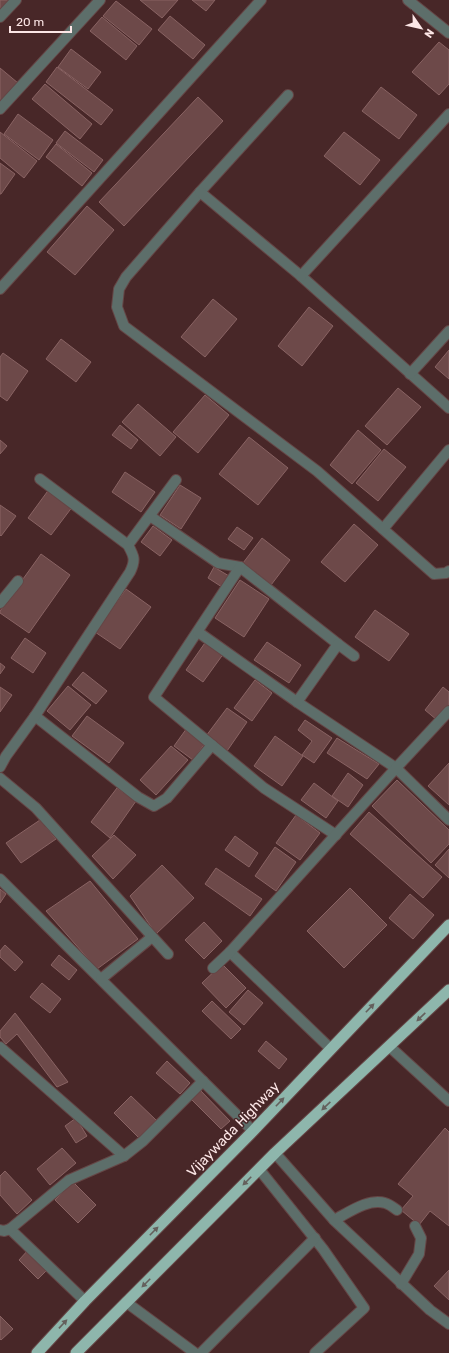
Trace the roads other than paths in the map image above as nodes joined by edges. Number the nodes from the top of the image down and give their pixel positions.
1 (16, 0) edge
2 (100, 0) edge
3 (260, 0) edge
4 (408, 0) edge
5 (0, 17) edge
6 (449, 33) edge
7 (288, 95) dead end
8 (0, 109) edge
9 (449, 114) edge
10 (200, 192) junction
11 (301, 276) junction
12 (0, 289) edge
13 (449, 331) edge
14 (410, 374) junction
15 (449, 408) edge
16 (449, 450) edge
17 (40, 479) dead end
18 (176, 480) dead end
19 (150, 516) junction
20 (383, 529) junction
21 (128, 545) junction
22 (240, 568) junction
23 (449, 571) edge
24 (18, 581) dead end
25 (0, 603) edge
26 (198, 632) junction
27 (338, 644) junction
28 (354, 656) dead end
29 (296, 702) junction
30 (449, 711) edge
31 (35, 716) junction
32 (212, 745) junction
33 (3, 753) edge
34 (0, 767) edge
35 (396, 768) junction
36 (0, 778) edge
37 (449, 820) edge
38 (336, 835) junction
39 (0, 879) edge
40 (449, 925) edge
41 (152, 937) junction
42 (230, 952) junction
43 (168, 954) dead end
44 (213, 968) dead end
45 (101, 979) junction
46 (449, 990) edge
47 (0, 1047) edge
48 (390, 1047) junction
49 (331, 1049) junction
50 (203, 1080) junction
51 (449, 1101) edge
52 (254, 1131) junction
53 (275, 1153) junction
54 (124, 1156) junction
55 (259, 1169) junction
56 (397, 1210) dead end
57 (334, 1220) junction
58 (415, 1226) dead end
59 (5, 1230) edge
60 (315, 1238) junction
61 (402, 1284) junction
62 (84, 1301) junction
63 (126, 1302) junction
64 (449, 1324) edge
65 (37, 1353) edge
66 (76, 1353) edge
67 (195, 1353) edge
68 (201, 1353) edge
69 (315, 1353) edge

1 - 5 street
2 - 8 street
3 - 12 street
4 - 6 street
7 - 10 street
9 - 11 street
10 - 11 street
10 - 20 street
11 - 14 street
13 - 14 street
14 - 15 street
16 - 20 street
17 - 21 street
18 - 19 street
19 - 21 street
19 - 22 street
20 - 23 street
21 - 31 street
22 - 26 street
22 - 27 street
24 - 25 street
26 - 29 street
26 - 32 street
27 - 28 street
27 - 29 street
29 - 35 street
30 - 35 street
31 - 32 street
31 - 33 street
32 - 38 street
33 - 34 street
35 - 37 street
35 - 38 street
36 - 41 street
38 - 42 street
39 - 45 street
49 -> 40 highway, Vijaywada Highway
41 - 43 street
41 - 45 street
42 - 44 street
42 - 49 street
45 - 50 street
46 -> 48 highway
47 - 54 street
48 - 51 street
48 -> 53 highway
52 -> 49 highway, Vijaywada Highway
50 - 52 street
50 - 54 street
62 -> 52 highway, Vijaywada Highway
53 - 55 highway
53 - 57 street
54 - 59 street
55 - 60 street
55 -> 63 highway
56 - 57 street
57 - 61 street
58 - 61 street
59 - 62 street
60 - 68 street
60 - 69 street
61 - 64 street
65 -> 62 highway, Vijaywada Highway
63 - 66 highway
63 - 67 street

